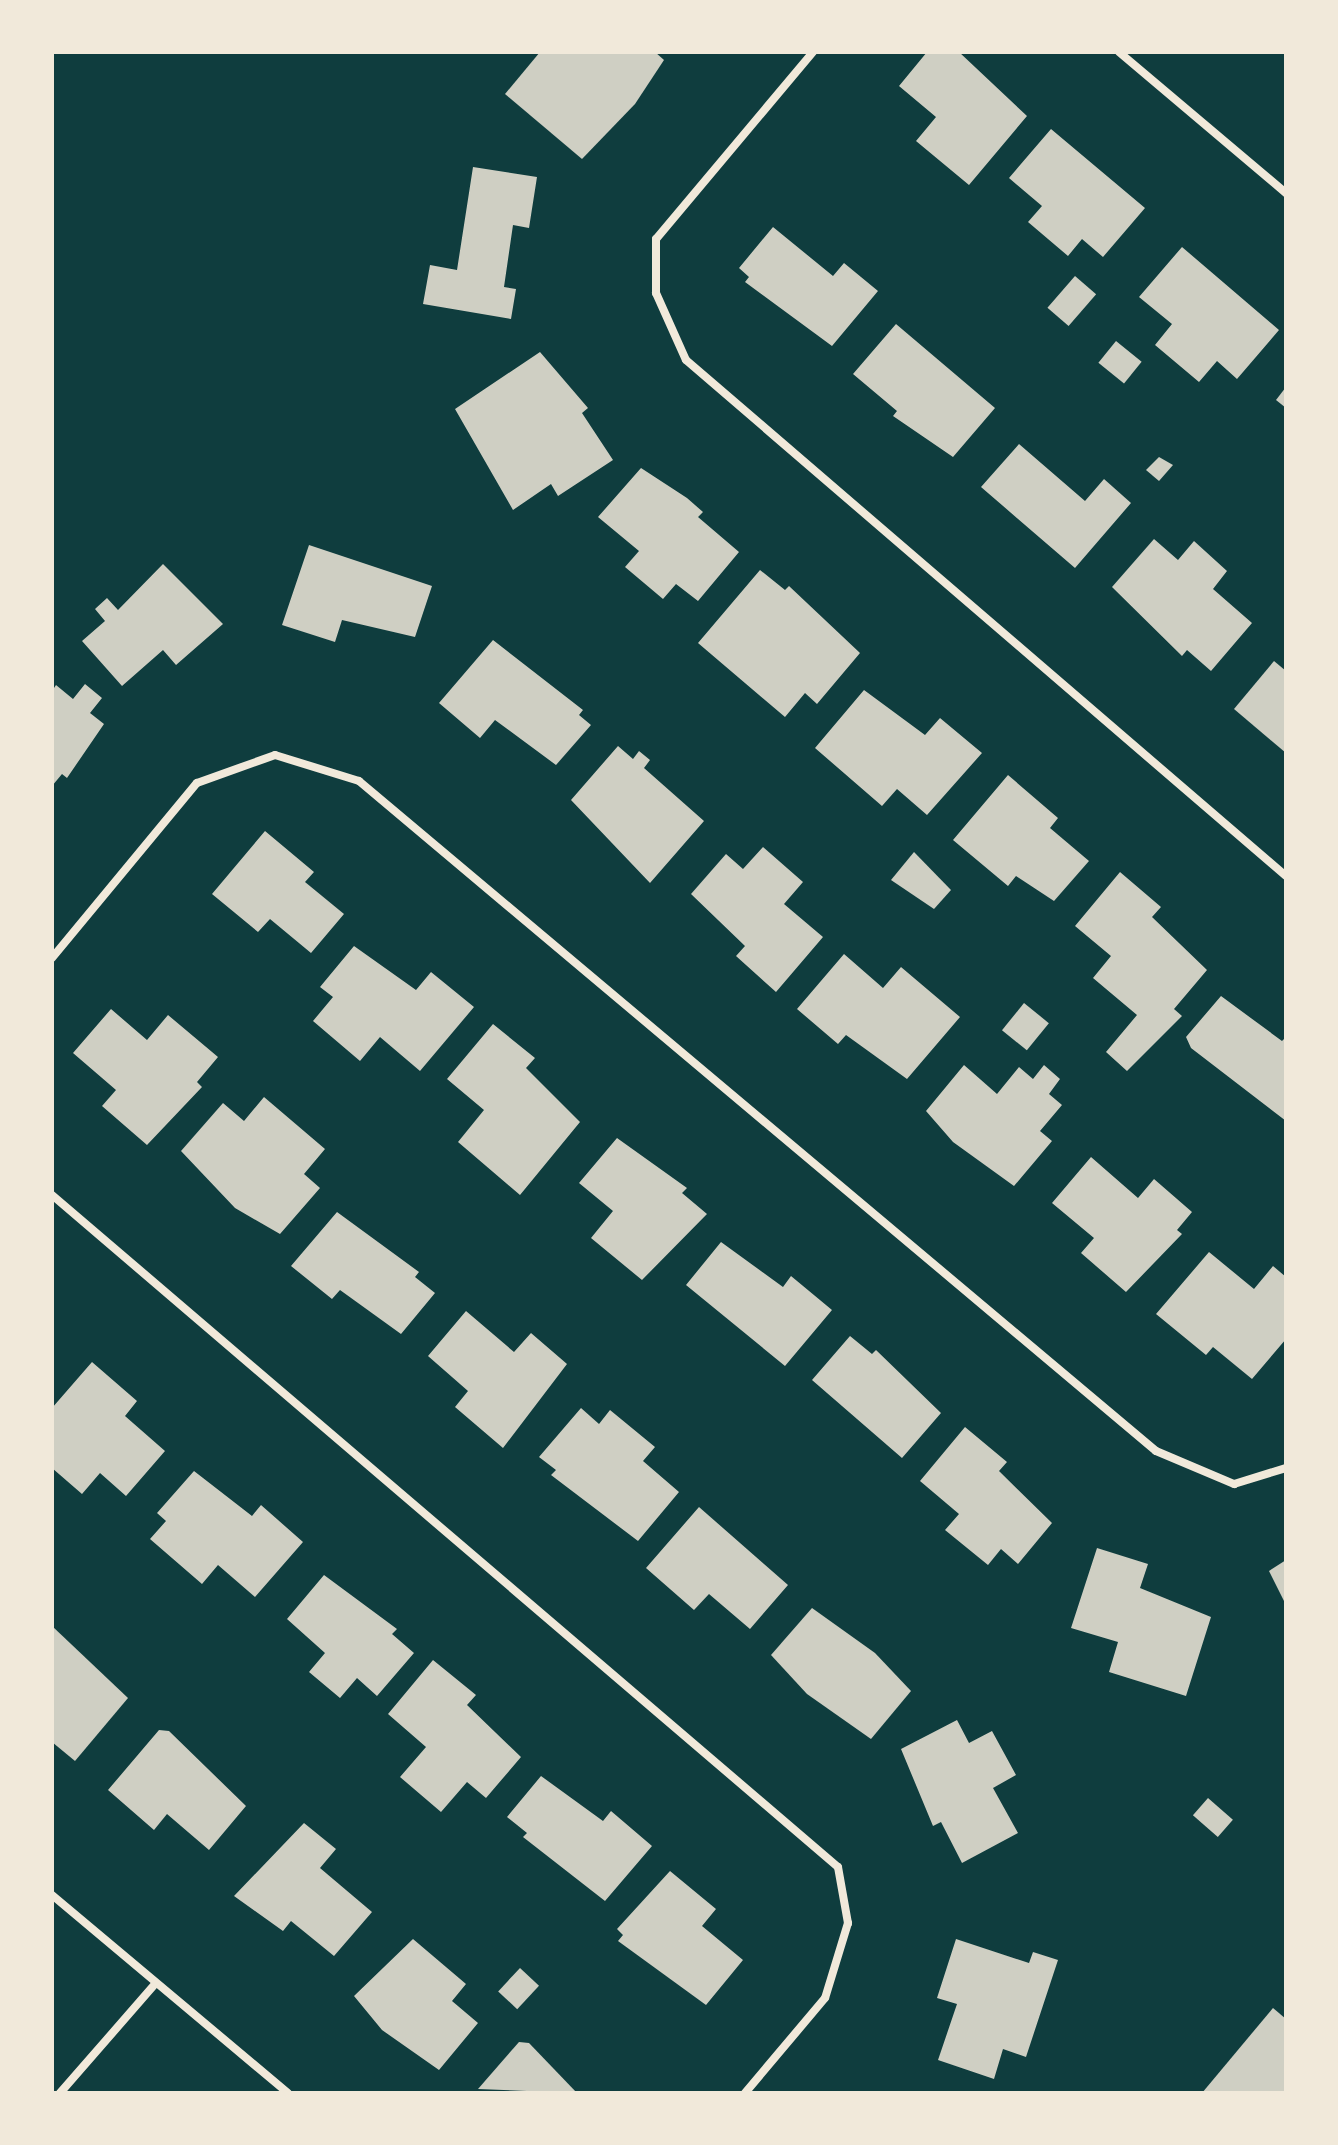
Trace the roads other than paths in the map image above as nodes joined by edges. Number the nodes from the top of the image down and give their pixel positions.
1 (813, 52) edge
2 (1119, 52) edge
3 (1286, 193) edge
4 (1286, 876) edge
5 (52, 958) edge
6 (52, 1195) edge
7 (1286, 1468) edge
8 (52, 1895) edge
9 (155, 1984) junction
10 (60, 2093) edge
11 (288, 2093) edge
12 (745, 2093) edge

1 - 4 street
2 - 3 street
5 - 7 street
6 - 12 street
8 - 9 street
9 - 10 street
9 - 11 street

